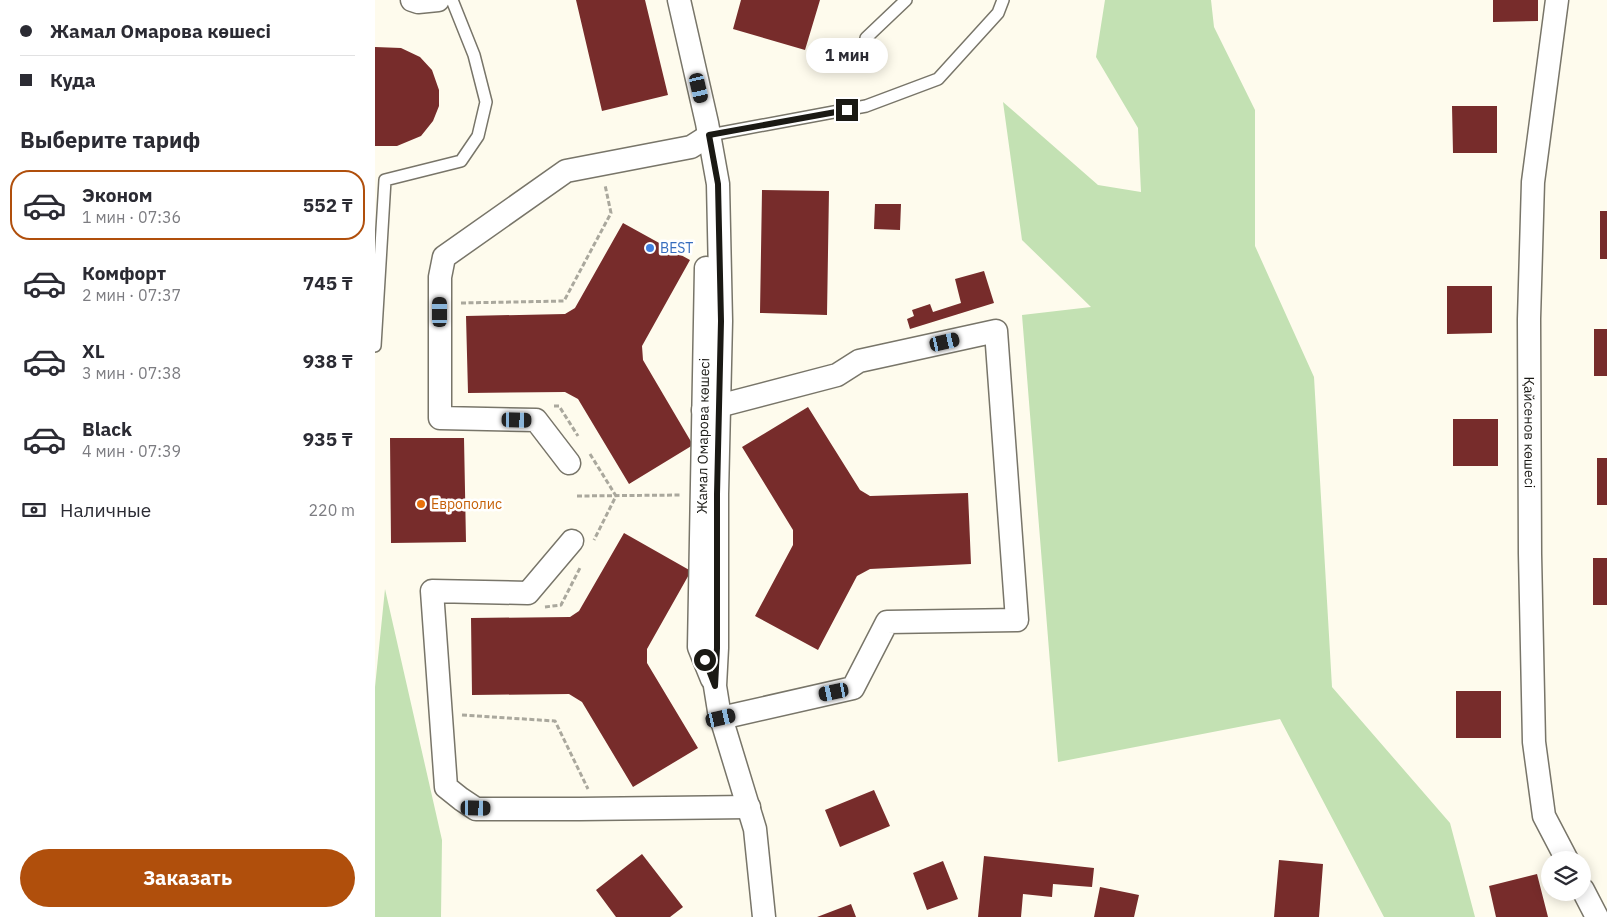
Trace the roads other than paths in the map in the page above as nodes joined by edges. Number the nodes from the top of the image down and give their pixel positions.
1 (412, 0) edge
2 (438, 0) edge
3 (452, 0) edge
4 (679, 0) edge
5 (906, 0) edge
6 (1003, 0) edge
7 (1557, 0) edge
8 (866, 38) dead end
9 (709, 135) junction
10 (375, 346) edge
11 (712, 408) junction
12 (569, 463) dead end
13 (582, 544) road end
14 (715, 686) junction
15 (721, 718) junction
16 (749, 807) junction
17 (1562, 851) edge
18 (1589, 901) edge
19 (764, 917) edge
20 (1597, 917) edge

1 - 2 street
3 - 10 lane
4 - 9 street, Жамал Омарова көшесі
5 - 8 lane
6 - 9 lane
7 - 17 street, Қайсенов көшесі
9 - 11 street, Жамал Омарова көшесі
9 - 12 street
11 - 14 street, Жамал Омарова көшесі
11 - 14 street, Жамал Омарова көшесі
11 - 15 street
13 - 16 street
14 - 15 street, Жамал Омарова көшесі
15 - 16 street, Жамал Омарова көшесі
16 - 19 street, Жамал Омарова көшесі
18 - 20 street

